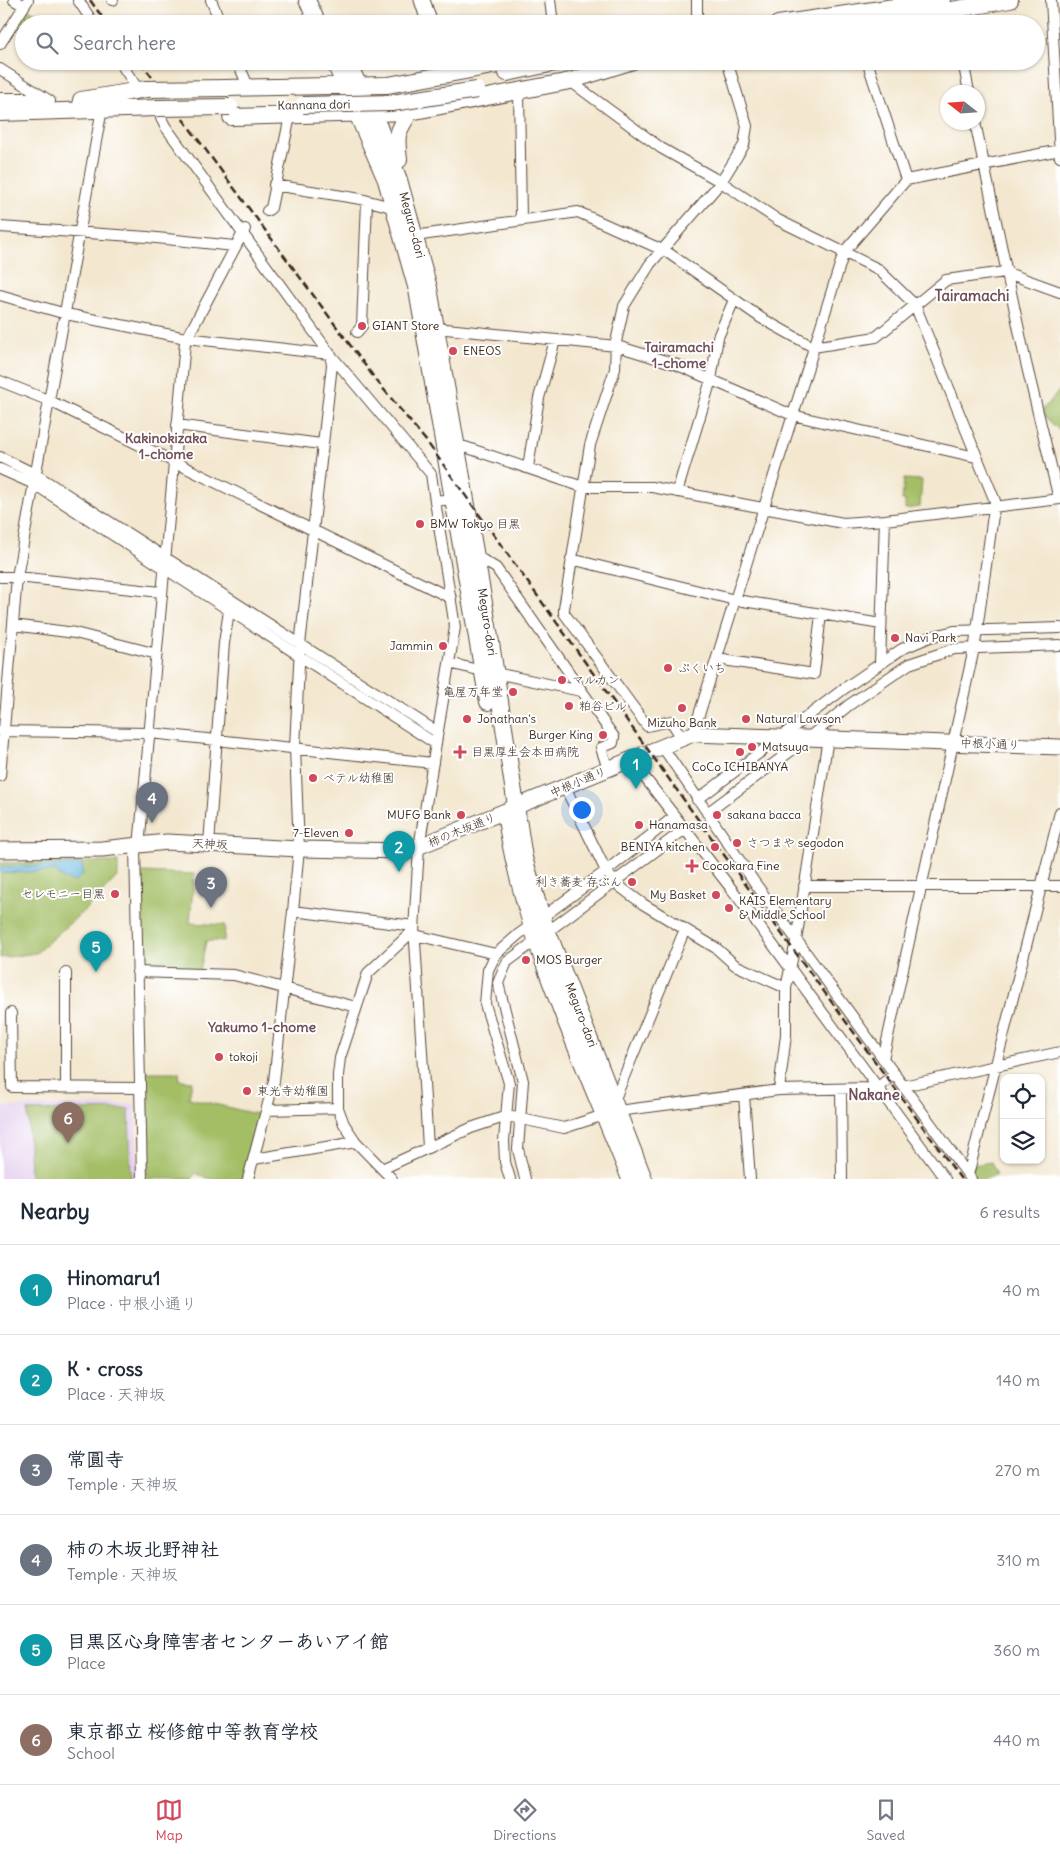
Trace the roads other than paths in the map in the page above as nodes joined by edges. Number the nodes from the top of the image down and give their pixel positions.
1 (14, 0) edge
2 (78, 0) edge
3 (210, 0) edge
4 (307, 0) edge
5 (320, 0) edge
6 (422, 0) edge
7 (550, 0) edge
8 (697, 0) edge
9 (1010, 0) edge
10 (1051, 0) edge
11 (26, 3) edge
12 (951, 11) edge
13 (855, 13) edge
14 (18, 15) edge
15 (88, 15) edge
16 (217, 15) edge
17 (314, 15) edge
18 (326, 15) edge
19 (427, 15) edge
20 (551, 15) edge
21 (697, 15) edge
22 (841, 15) edge
23 (926, 15) edge
24 (15, 20) edge
25 (0, 44) edge
26 (1057, 61) edge
27 (0, 69) edge
28 (126, 70) edge
29 (241, 70) edge
30 (327, 70) edge
31 (339, 70) edge
32 (349, 70) edge
33 (439, 70) edge
34 (531, 70) edge
35 (569, 70) edge
36 (605, 70) edge
37 (730, 70) edge
38 (870, 70) edge
39 (965, 70) edge
40 (570, 81) junction
41 (476, 85) junction
42 (968, 85) edge
43 (352, 86) junction
44 (249, 88) junction
45 (519, 91) junction
46 (305, 96) junction
47 (151, 100) junction
48 (0, 101) edge
49 (50, 101) junction
50 (228, 102) junction
51 (81, 105) junction
52 (410, 112) junction
53 (0, 113) edge
54 (101, 114) junction
55 (367, 114) junction
56 (290, 116) junction
57 (977, 130) edge
58 (1060, 150) edge
59 (1060, 157) edge
60 (984, 165) junction
61 (399, 180) junction
62 (906, 180) junction
63 (721, 182) junction
64 (274, 185) junction
65 (367, 201) junction
66 (395, 208) junction
67 (267, 211) dead end
68 (521, 220) junction
69 (0, 227) edge
70 (244, 229) junction
71 (80, 233) junction
72 (415, 236) junction
73 (234, 246) junction
74 (662, 249) junction
75 (844, 252) junction
76 (1006, 272) junction
77 (1060, 292) edge
78 (0, 295) edge
79 (734, 300) junction
80 (915, 305) junction
81 (66, 314) junction
82 (436, 328) junction
83 (357, 332) dead end
84 (186, 338) junction
85 (555, 340) junction
86 (616, 346) junction
87 (813, 348) junction
88 (330, 354) junction
89 (711, 380) junction
90 (0, 381) edge
91 (50, 401) junction
92 (792, 415) junction
93 (177, 424) junction
94 (321, 444) junction
95 (457, 448) junction
96 (0, 457) edge
97 (976, 457) junction
98 (174, 461) junction
99 (528, 467) junction
100 (0, 469) edge
101 (1058, 478) edge
102 (35, 479) junction
103 (583, 487) junction
104 (677, 492) junction
105 (452, 498) junction
106 (1060, 499) edge
107 (434, 500) junction
108 (995, 506) junction
109 (763, 510) junction
110 (884, 520) junction
111 (314, 530) junction
112 (476, 556) junction
113 (165, 557) junction
114 (571, 559) junction
115 (163, 569) junction
116 (0, 577) edge
117 (17, 577) junction
118 (161, 592) junction
119 (735, 599) junction
120 (451, 604) junction
121 (472, 606) junction
122 (229, 611) junction
123 (821, 614) junction
124 (881, 624) junction
125 (13, 625) junction
126 (1060, 628) edge
127 (977, 631) junction
128 (300, 645) junction
129 (974, 645) junction
130 (1060, 645) edge
131 (156, 654) junction
132 (300, 656) junction
133 (717, 659) junction
134 (449, 662) junction
135 (880, 663) junction
136 (489, 670) junction
137 (581, 690) junction
138 (2, 730) edge
139 (438, 731) junction
140 (150, 733) junction
141 (687, 736) junction
142 (793, 738) junction
143 (828, 738) junction
144 (218, 739) junction
145 (954, 743) junction
146 (436, 744) junction
147 (662, 746) junction
148 (1060, 747) edge
149 (295, 748) junction
150 (631, 760) junction
151 (433, 763) junction
152 (612, 767) junction
153 (0, 776) edge
154 (565, 787) junction
155 (702, 806) junction
156 (510, 810) junction
157 (1060, 812) edge
158 (680, 823) junction
159 (209, 844) junction
160 (137, 847) junction
161 (419, 847) junction
162 (299, 849) junction
163 (0, 850) edge
164 (606, 871) junction
165 (615, 883) junction
166 (804, 886) junction
167 (922, 886) junction
168 (1042, 886) junction
169 (1060, 886) edge
170 (293, 912) junction
171 (540, 928) junction
172 (685, 928) junction
173 (414, 930) junction
174 (796, 941) junction
175 (496, 954) junction
176 (789, 968) junction
177 (66, 972) dead end
178 (137, 972) junction
179 (285, 988) junction
180 (786, 988) junction
181 (356, 1007) junction
182 (11, 1013) dead end
183 (1060, 1052) edge
184 (883, 1059) junction
185 (997, 1066) junction
186 (895, 1074) junction
187 (878, 1086) junction
188 (903, 1086) junction
189 (66, 1087) junction
190 (140, 1088) junction
191 (842, 1089) junction
192 (779, 1090) junction
193 (744, 1095) junction
194 (338, 1108) junction
195 (612, 1109) junction
196 (267, 1110) junction
197 (508, 1116) junction
198 (521, 1118) junction
199 (356, 1142) junction
200 (428, 1147) junction
201 (254, 1159) junction
202 (382, 1169) junction
203 (970, 1177) edge
204 (142, 1179) edge
205 (248, 1179) edge
206 (392, 1179) edge
207 (510, 1179) edge
208 (525, 1179) edge
209 (630, 1179) edge
210 (644, 1179) edge
211 (750, 1179) edge
212 (842, 1179) edge
213 (945, 1179) edge

1 - 11 street
2 - 15 street
3 - 16 street
4 - 17 main road
5 - 18 main road
6 - 19 street
7 - 20 street
8 - 21 street
9 - 12 main road
10 - 26 street
11 - 14 street
12 - 13 main road
12 - 23 main road
13 - 22 main road
24 - 25 street
26 - 58 street
27 - 49 street
28 - 47 street
29 - 44 street
30 - 46 main road
31 - 43 main road, Meguro-dori
32 - 43 main road, Meguro-dori
33 - 43 main road
34 - 41 main road, Kannana dori
35 - 41 main road, Kannana dori
36 - 40 main road
37 - 63 street
38 - 62 street
39 - 42 street
40 - 45 main road
40 - 63 street
41 - 46 main road, Kannana dori
43 - 46 main road
43 - 55 main road, Meguro-dori
44 - 46 main road
44 - 50 main road
45 - 52 main road
45 - 68 street
46 - 50 main road, Kannana dori
47 - 50 main road, Kannana dori, bridge
47 - 51 main road, Kannana dori
47 - 51 main road
47 - 54 main road
47 - 70 street
48 - 49 main road, Kannana dori
49 - 51 main road, Kannana dori
50 - 56 main road
51 - 53 main road, Kannana dori
51 - 54 main road
52 - 55 main road
52 - 61 main road
54 - 71 street
55 - 56 main road
55 - 61 main road, Meguro-dori
55 - 66 main road, Meguro-dori
56 - 64 street
57 - 60 street
58 - 59 street
58 - 60 street
60 - 62 street
60 - 76 street
61 - 72 main road, Meguro-dori
62 - 75 street
63 - 74 street
63 - 75 street
64 - 65 street
64 - 67 street
65 - 66 street
65 - 83 street
66 - 105 main road, Meguro-dori
68 - 72 street
68 - 74 street
69 - 71 street
70 - 73 street
70 - 88 street
71 - 73 street
71 - 81 street
72 - 82 main road, Meguro-dori
73 - 84 street
74 - 79 street
74 - 86 street
75 - 80 street
75 - 87 street
76 - 77 street
76 - 80 street
76 - 101 street
78 - 81 street
79 - 87 street
79 - 89 street
80 - 87 street
80 - 97 street
81 - 84 street
81 - 91 street
82 - 85 street
82 - 95 main road, Meguro-dori
84 - 88 street
84 - 93 street
85 - 86 street
85 - 99 street
86 - 89 street
86 - 103 street
87 - 92 street
88 - 94 street
88 - 107 street
89 - 92 street
89 - 104 street
90 - 91 street
91 - 98 street
91 - 102 street
92 - 97 street
92 - 109 street
93 - 94 street
93 - 98 street
94 - 111 street
95 - 99 street
95 - 112 main road, Meguro-dori
96 - 102 street
97 - 108 street
98 - 111 street
98 - 113 street
99 - 103 street
100 - 102 street
101 - 106 street
102 - 113 street
102 - 115 street
102 - 117 street
103 - 104 street
103 - 114 street
104 - 109 street
105 - 107 street
105 - 121 main road, Meguro-dori
106 - 108 street
107 - 120 street
108 - 110 street
108 - 127 street
109 - 110 street
109 - 119 street
110 - 124 street
111 - 120 street
111 - 128 street
112 - 136 main road, Meguro-dori
112 - 137 street
113 - 115 street
113 - 128 street
114 - 119 street
114 - 141 street
115 - 118 street
115 - 122 street
116 - 117 street
117 - 118 street
117 - 125 street
118 - 131 street
119 - 123 street
119 - 133 street
120 - 121 street
120 - 134 street
121 - 136 main road, Meguro-dori
122 - 132 street
122 - 144 street
123 - 124 street
123 - 133 street
124 - 135 street
125 - 131 street
125 - 138 street
126 - 127 street
127 - 129 street
127 - 135 street
128 - 132 street
128 - 139 street
129 - 130 street
129 - 142 street
129 - 145 street
131 - 140 street
132 - 146 street
132 - 149 street
133 - 141 street
134 - 136 street
134 - 139 street
135 - 142 street
136 - 137 street
136 - 156 main road, Meguro-dori
137 - 152 street
138 - 140 street
138 - 153 street
139 - 146 street
140 - 144 street
140 - 160 street
141 - 142 street, 中根小通り
141 - 147 street, 中根小通り
142 - 143 street, 中根小通り
142 - 155 street
142 - 155 street
143 - 145 street, 中根小通り
143 - 166 street
144 - 149 street
144 - 159 street
145 - 148 street, 中根小通り
145 - 167 street
146 - 151 street
147 - 150 street, 中根小通り
147 - 155 street
149 - 151 street
149 - 162 street
150 - 152 street, 中根小通り
150 - 158 street
151 - 161 street
152 - 154 street, 中根小通り
154 - 156 street, 中根小通り
154 - 164 street
155 - 174 street
156 - 161 street, 柿の木坂通り
156 - 171 main road, Meguro-dori
157 - 168 street
158 - 164 street
158 - 165 street
158 - 176 street
159 - 160 street, 天神坂
159 - 162 street, 天神坂
160 - 163 street, 天神坂
160 - 178 street
161 - 162 street, 天神坂
161 - 173 street
162 - 170 street
164 - 165 street
164 - 171 street
165 - 171 street
165 - 172 street
166 - 167 street
166 - 174 street
167 - 168 street
167 - 184 street
168 - 169 street
168 - 185 street
170 - 173 street
170 - 179 street
171 - 175 street
171 - 195 main road, Meguro-dori
171 - 198 street
172 - 180 street
172 - 195 street
173 - 175 street
173 - 181 street
173 - 200 street
174 - 176 street
174 - 184 street
175 - 197 street
176 - 180 street
176 - 187 street
177 - 189 street
178 - 179 street
178 - 190 street
179 - 181 street
179 - 196 street
180 - 192 street
181 - 194 street
182 - 189 street
183 - 185 street
184 - 186 street
185 - 188 street
185 - 203 street
186 - 187 street
186 - 188 street
187 - 191 street
187 - 213 street
188 - 203 street
189 - 190 street
190 - 204 street
191 - 192 street
191 - 212 street
192 - 193 street
193 - 195 street
193 - 211 street
194 - 196 street
194 - 199 street
195 - 198 street
195 - 209 main road, Meguro-dori
195 - 210 main road, Meguro-dori
196 - 201 street
197 - 198 street
197 - 200 street
197 - 207 street
198 - 208 street
199 - 201 street
199 - 202 street
200 - 202 street
201 - 205 street
202 - 206 street

